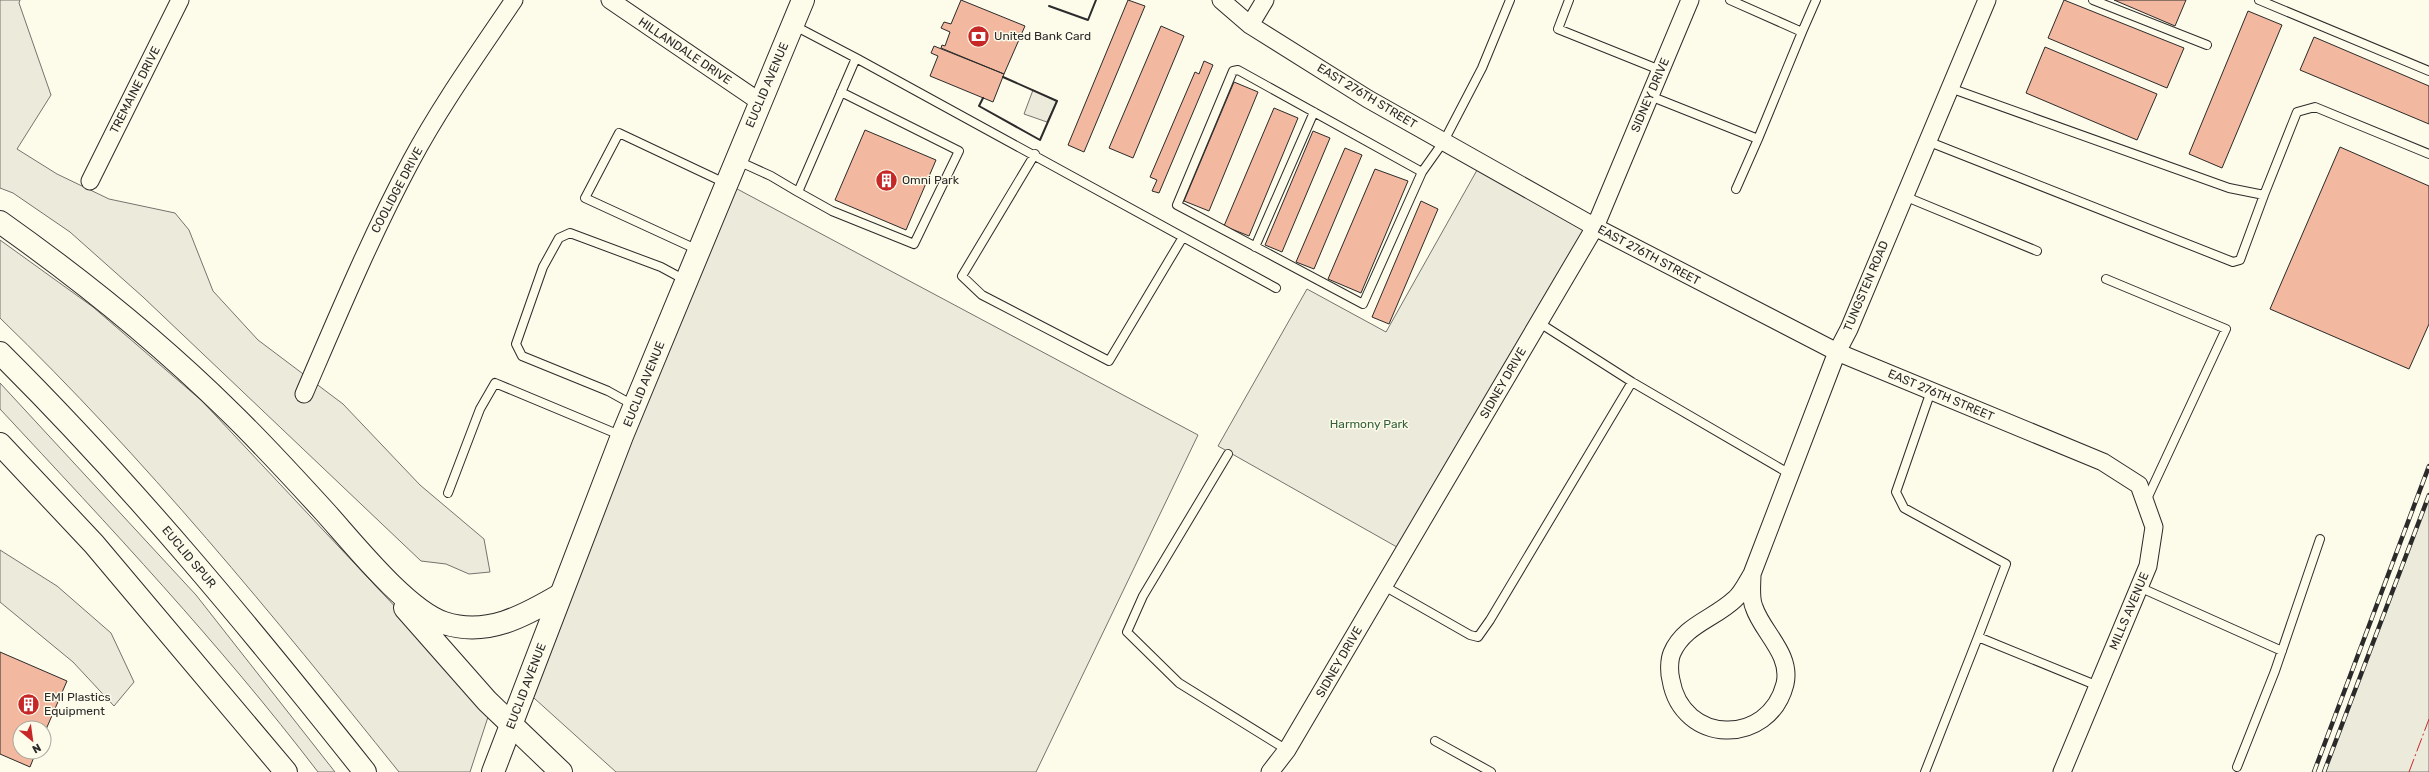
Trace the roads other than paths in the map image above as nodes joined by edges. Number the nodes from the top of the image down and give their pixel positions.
1 (180, 0) edge
2 (514, 0) edge
3 (610, 0) edge
4 (803, 0) edge
5 (1221, 0) edge
6 (1265, 0) edge
7 (1510, 0) edge
8 (1569, 0) edge
9 (1690, 0) edge
10 (1730, 0) edge
11 (1816, 0) edge
12 (1987, 0) edge
13 (2093, 0) edge
14 (2259, 0) edge
15 (792, 25) junction
16 (1250, 25) junction
17 (1802, 32) junction
18 (2207, 45) dead end
19 (856, 58) junction
20 (1660, 70) junction
21 (2429, 71) edge
22 (1950, 88) junction
23 (841, 92) junction
24 (1650, 96) junction
25 (760, 102) junction
26 (1314, 112) junction
27 (1758, 139) junction
28 (1444, 141) junction
29 (1927, 141) junction
30 (1034, 154) junction
31 (2429, 154) edge
32 (736, 160) junction
33 (1422, 172) junction
34 (90, 181) dead end
35 (726, 183) junction
36 (1736, 188) dead end
37 (798, 192) junction
38 (2264, 195) junction
39 (1904, 196) junction
40 (0, 222) edge
41 (1595, 227) junction
42 (1183, 237) junction
43 (1255, 247) junction
44 (699, 250) junction
45 (2037, 251) dead end
46 (2106, 279) dead end
47 (686, 281) junction
48 (1276, 288) dead end
49 (1538, 322) junction
50 (1837, 352) junction
51 (0, 353) edge
52 (1632, 382) junction
53 (1931, 391) junction
54 (304, 394) dead end
55 (635, 406) junction
56 (622, 436) junction
57 (0, 444) edge
58 (1228, 454) dead end
59 (2103, 462) joint
60 (1790, 474) junction
61 (448, 493) dead end
62 (2145, 503) junction
63 (2320, 539) dead end
64 (372, 564) junction
65 (1752, 574) junction
66 (1384, 586) junction
67 (2139, 587) junction
68 (560, 595) junction
69 (1978, 637) junction
70 (2282, 651) junction
71 (2098, 686) junction
72 (512, 724) junction
73 (1435, 741) dead end
74 (1287, 750) junction
75 (2237, 767) dead end
76 (286, 772) edge
77 (365, 772) edge
78 (493, 772) edge
79 (561, 772) edge
80 (1270, 772) edge
81 (1491, 772) edge
82 (1925, 772) edge
83 (2062, 772) edge

1 - 34 street, TREMAINE DRIVE
2 - 54 street, COOLIDGE DRIVE
3 - 25 street, HILLANDALE DRIVE
4 - 15 main road, EUCLID AVENUE
5 - 16 street, EAST 276TH STREET
6 - 16 street
7 - 28 lane
8 - 20 lane
9 - 20 street, SIDNEY DRIVE
10 - 17 lane
11 - 17 lane
12 - 22 street, TUNGSTEN ROAD
13 - 18 lane
14 - 21 lane
15 - 19 lane
15 - 25 main road, EUCLID AVENUE
16 - 28 street, EAST 276TH STREET
17 - 27 lane
19 - 23 lane
19 - 30 lane
20 - 24 street, SIDNEY DRIVE
22 - 29 street, TUNGSTEN ROAD
22 - 38 lane
23 - 37 lane
23 - 37 lane
24 - 27 lane
24 - 41 street, SIDNEY DRIVE
25 - 32 main road, EUCLID AVENUE
26 - 33 lane
26 - 43 lane
26 - 43 lane
27 - 36 lane
28 - 33 lane
28 - 41 street, EAST 276TH STREET
29 - 38 lane
29 - 39 street, TUNGSTEN ROAD
30 - 42 lane
30 - 42 lane
31 - 38 lane
32 - 35 main road, EUCLID AVENUE
32 - 37 lane
33 - 43 lane
35 - 44 main road, EUCLID AVENUE
35 - 44 lane
39 - 45 lane
39 - 50 street, TUNGSTEN ROAD
40 - 64 main road
41 - 49 street, SIDNEY DRIVE
41 - 50 street, EAST 276TH STREET
42 - 48 lane
44 - 47 main road, EUCLID AVENUE
46 - 62 lane
47 - 55 main road, EUCLID AVENUE
47 - 55 lane
49 - 52 lane
49 - 66 street, SIDNEY DRIVE
50 - 53 street, EAST 276TH STREET
50 - 60 street, TUNGSTEN ROAD
51 - 77 main road, EUCLID SPUR
52 - 60 lane
52 - 66 lane
53 - 59 street, EAST 276TH STREET
53 - 69 lane
55 - 56 main road, EUCLID AVENUE
56 - 61 lane
56 - 68 main road, EUCLID AVENUE
57 - 76 main road
58 - 74 lane
59 - 62 street, MILLS AVENUE
60 - 65 street, TUNGSTEN ROAD
62 - 67 street, MILLS AVENUE
63 - 70 lane
64 - 68 main road
64 - 72 main road
65 - 65 street, TUNGSTEN ROAD
66 - 74 street, SIDNEY DRIVE
67 - 70 lane
67 - 71 street, MILLS AVENUE
68 - 72 main road, EUCLID AVENUE
69 - 71 lane
69 - 82 lane
70 - 75 lane
71 - 83 street, MILLS AVENUE
72 - 78 main road, EUCLID AVENUE
72 - 79 main road
73 - 81 lane
74 - 80 street, SIDNEY DRIVE

